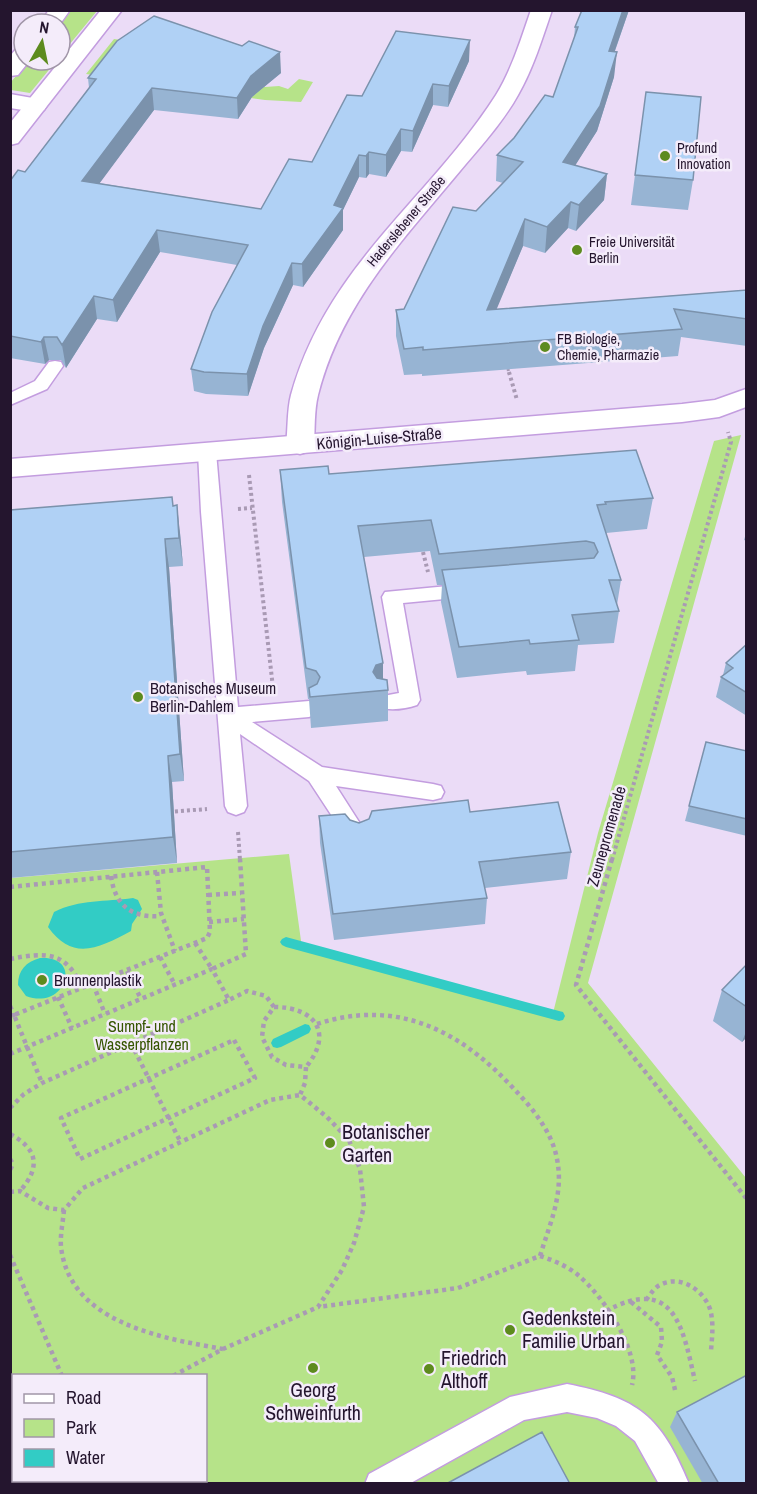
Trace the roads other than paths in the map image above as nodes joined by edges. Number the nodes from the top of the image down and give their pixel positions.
1 (112, 10) edge
2 (542, 10) edge
3 (10, 101) edge
4 (36, 105) junction
5 (10, 138) edge
6 (55, 366) dead end
7 (747, 398) edge
8 (10, 400) edge
9 (300, 445) junction
10 (207, 452) junction
11 (10, 468) edge
12 (490, 589) edge
13 (385, 702) edge
14 (309, 710) edge
15 (228, 716) junction
16 (316, 775) junction
17 (433, 792) dead end
18 (236, 806) road end
19 (359, 839) edge
20 (379, 1484) edge
21 (675, 1484) edge

1 - 4 main road
2 - 9 main road, Haderslebener Straße
3 - 4 main road
4 - 5 main road
6 - 8 lane
7 - 9 main road, Königin-Luise-Straße
9 - 10 main road, Königin-Luise-Straße
10 - 11 main road, Königin-Luise-Straße
10 - 15 lane
12 - 13 lane
14 - 15 lane
15 - 16 lane
15 - 18 lane
16 - 17 lane
16 - 19 lane
20 - 21 lane

